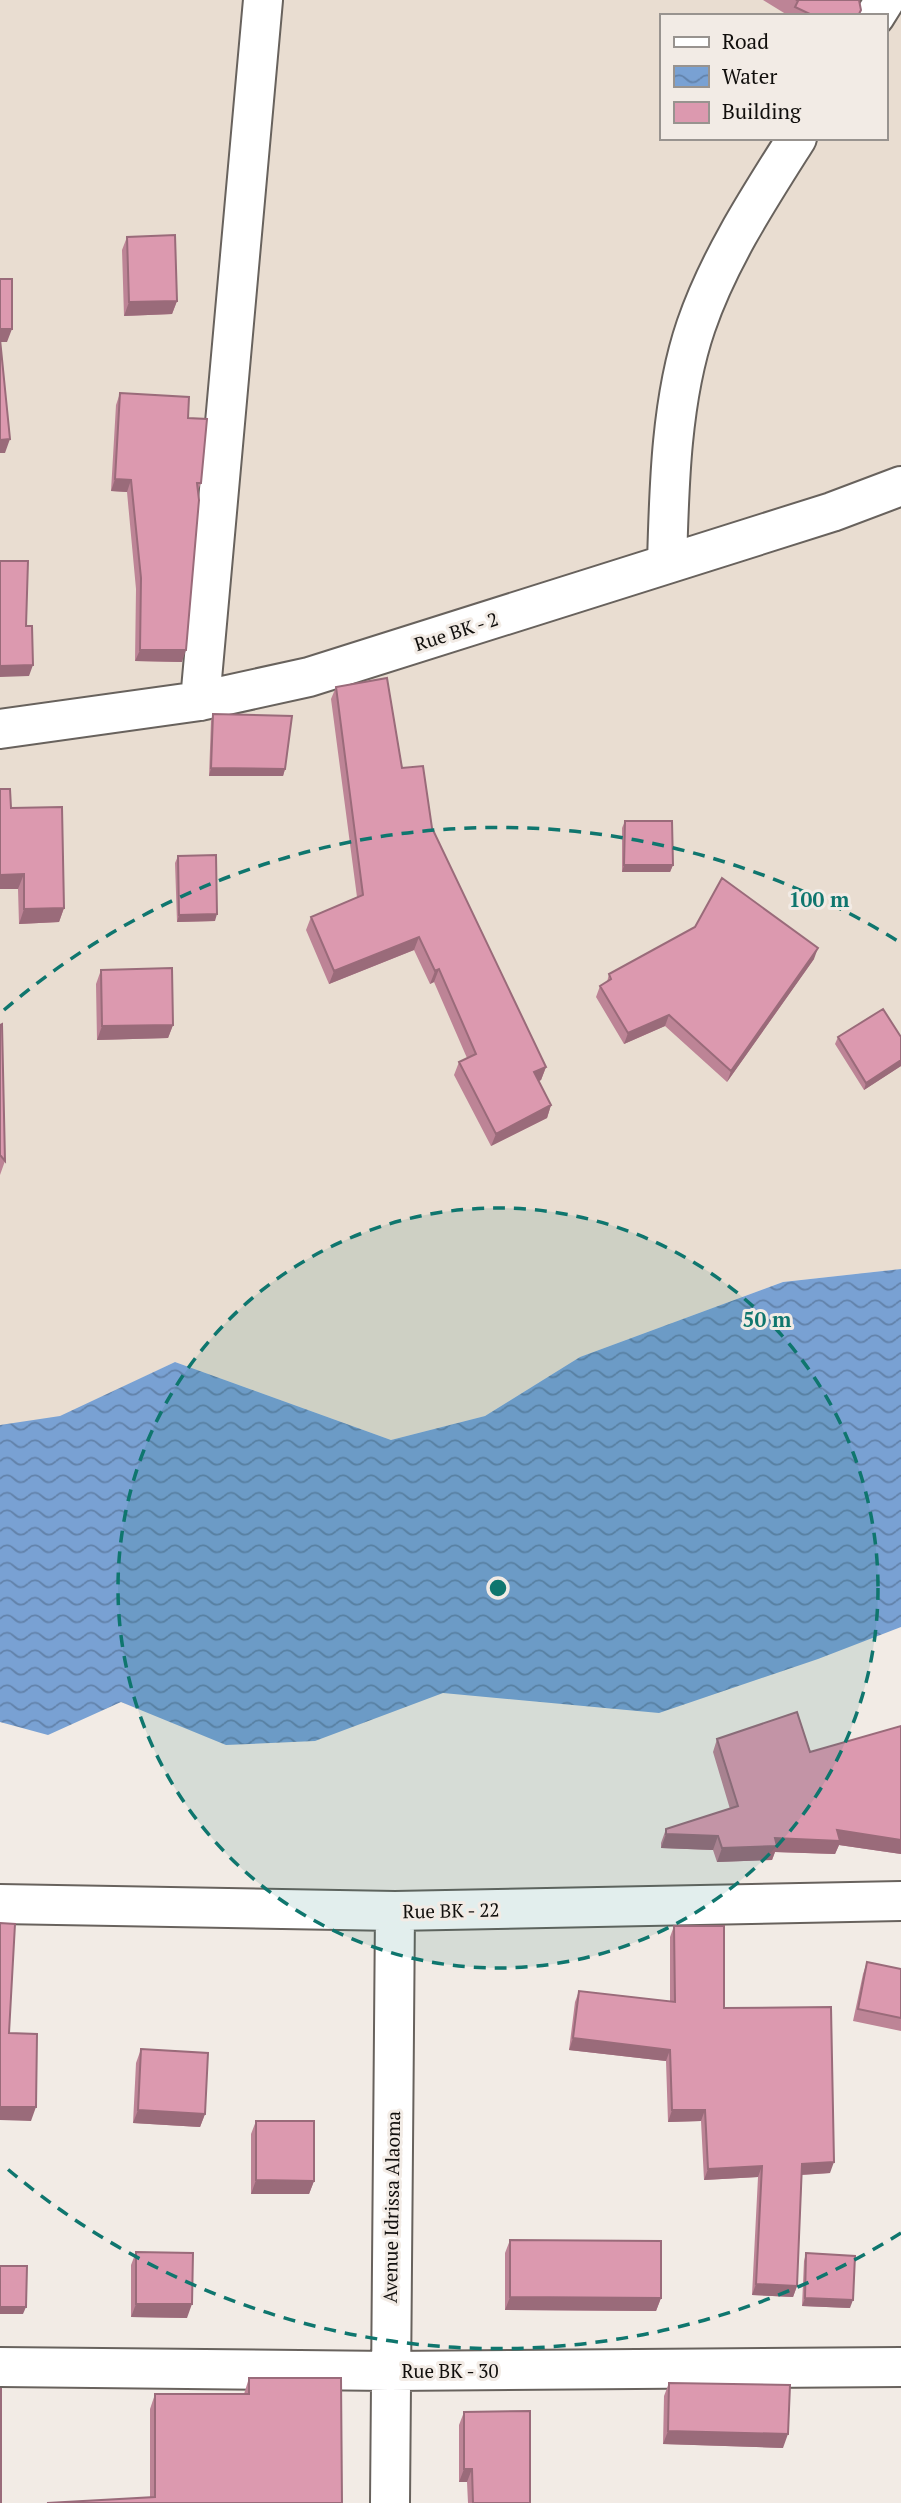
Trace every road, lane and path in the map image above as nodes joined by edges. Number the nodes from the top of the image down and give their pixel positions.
1 (264, 0) edge
2 (796, 140) edge
3 (901, 486) edge
4 (667, 564) junction
5 (200, 701) junction
6 (0, 729) edge
7 (901, 1901) edge
8 (0, 1904) edge
9 (395, 1911) junction
10 (0, 2367) edge
11 (901, 2367) edge
12 (390, 2371) junction
13 (390, 2503) edge

1 - 5 street
2 - 4 street
3 - 4 street, Rue BK - 2
4 - 5 street, Rue BK - 2
5 - 6 street, Rue BK - 2
7 - 9 street, Rue BK - 22
8 - 9 street, Rue BK - 22
9 - 12 street, Avenue Idrissa Alaoma
10 - 12 street, Rue BK - 30
11 - 12 street, Rue BK - 30
12 - 13 street, Avenue Idrissa Alaoma

